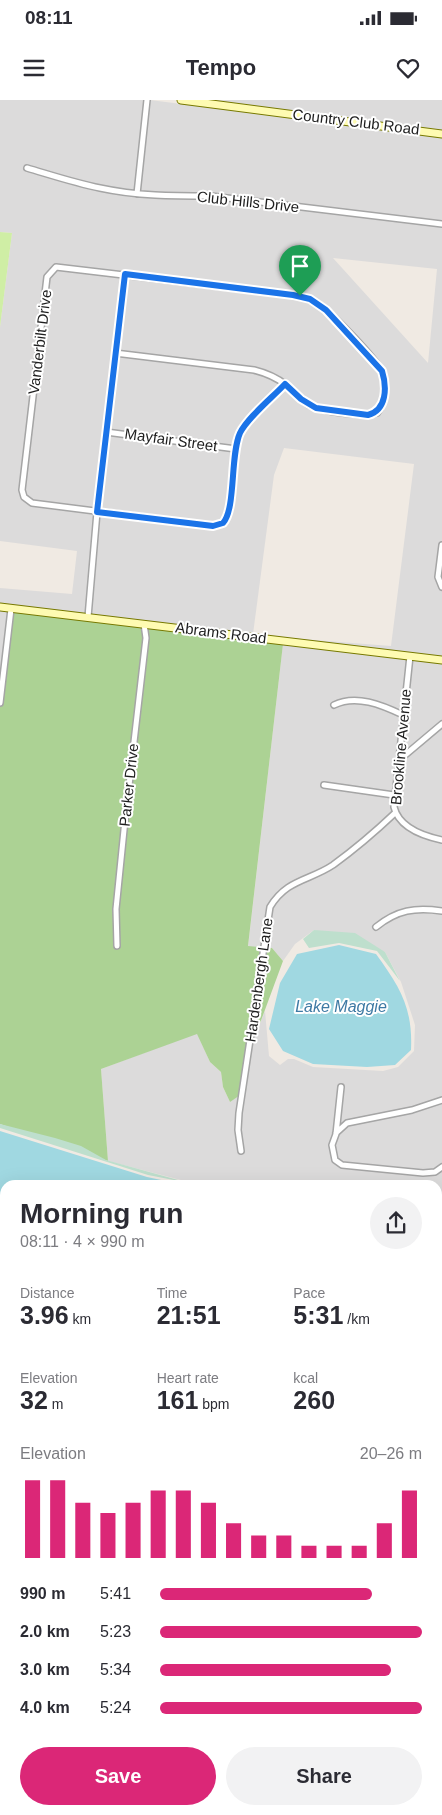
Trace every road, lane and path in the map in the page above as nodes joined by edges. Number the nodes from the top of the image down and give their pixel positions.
1 (147, 100) edge
2 (181, 100) edge
3 (442, 134) edge
4 (26, 168) dead end
5 (137, 194) junction
6 (442, 224) edge
7 (125, 274) junction
8 (116, 353) junction
9 (285, 384) junction
10 (106, 432) junction
11 (236, 449) junction
12 (97, 512) junction
13 (442, 545) edge
14 (442, 587) edge
15 (0, 607) edge
16 (12, 609) junction
17 (88, 617) junction
18 (144, 624) junction
19 (410, 656) junction
20 (442, 660) edge
21 (0, 702) edge
22 (334, 705) dead end
23 (404, 715) junction
24 (442, 724) edge
25 (398, 761) junction
26 (324, 785) dead end
27 (394, 795) junction
28 (395, 812) junction
29 (442, 840) edge
30 (442, 911) edge
31 (376, 928) dead end
32 (117, 946) dead end
33 (341, 1087) dead end
34 (442, 1100) edge
35 (336, 1134) junction
36 (241, 1151) dead end
37 (441, 1170) edge

1 - 5 street
2 - 3 street, Country Club Road
4 - 5 street, Club Hills Drive
5 - 6 street, Club Hills Drive
7 - 8 street
7 - 9 street, Vanderbilt Drive
7 - 12 street, Vanderbilt Drive
8 - 9 street, Vanderbilt Drive
8 - 10 street
9 - 11 street
10 - 11 street, Mayfair Street
10 - 12 street
11 - 12 street
12 - 17 street
13 - 14 street
15 - 16 street, Abrams Road
16 - 17 street, Abrams Road
16 - 21 street
17 - 18 street, Abrams Road
18 - 19 street, Abrams Road
18 - 32 street, Parker Drive
19 - 20 street, Abrams Road
19 - 23 street, Brookline Avenue
22 - 23 street
23 - 25 street, Brookline Avenue
24 - 25 street
25 - 27 street, Brookline Avenue
26 - 27 street
27 - 28 street, Brookline Avenue
28 - 29 street, Brookline Avenue
28 - 36 street, Hardenbergh Lane
30 - 31 street
33 - 35 street
34 - 35 street
35 - 37 street

